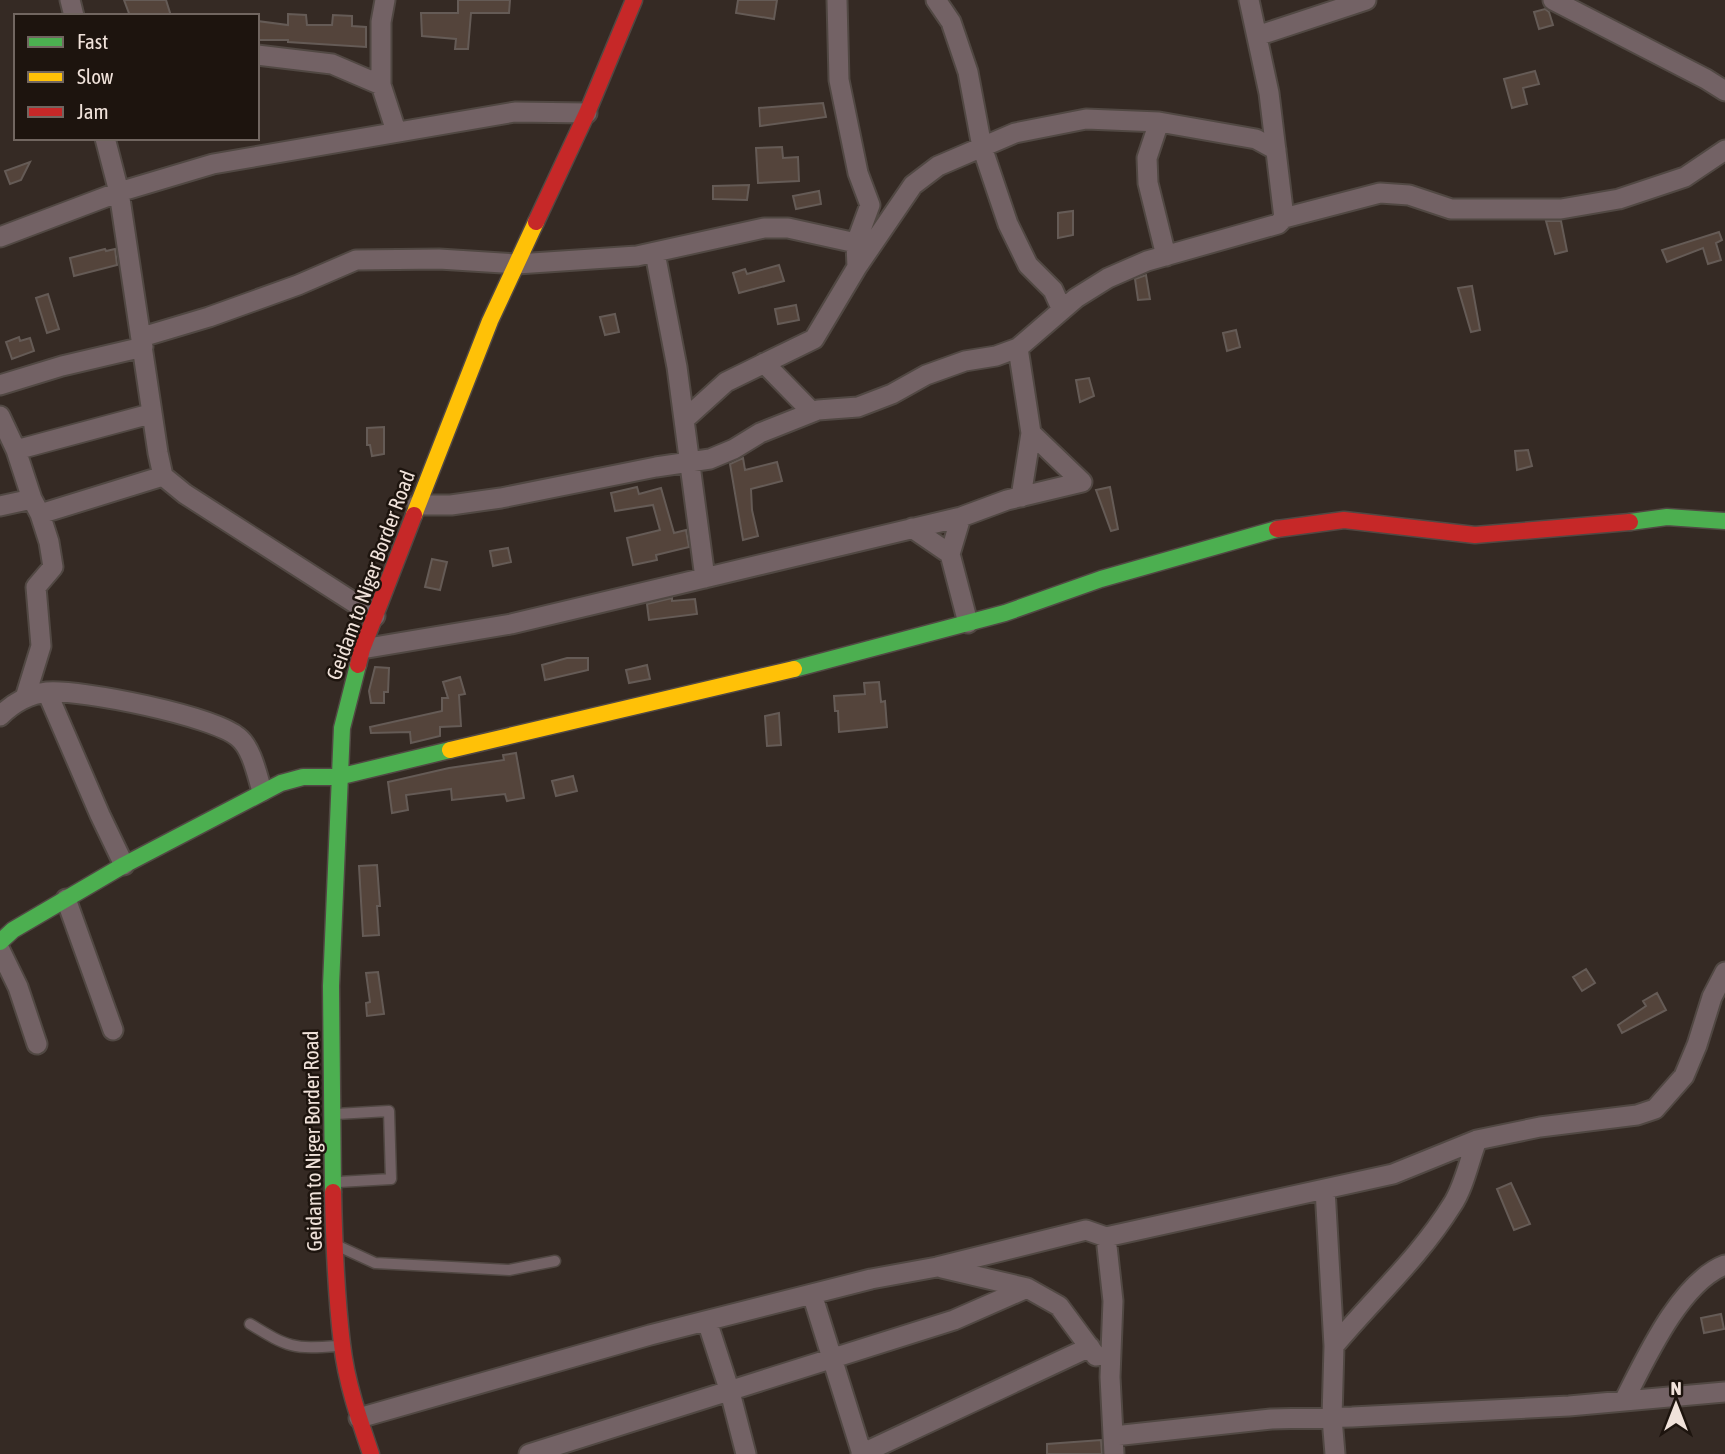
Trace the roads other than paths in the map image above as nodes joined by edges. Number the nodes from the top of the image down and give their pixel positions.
1 (385, 0) edge
2 (634, 0) edge
3 (837, 0) edge
4 (936, 0) edge
5 (1249, 0) edge
6 (1366, 0) edge
7 (1553, 0) edge
8 (1257, 36) junction
9 (259, 55) edge
10 (381, 85) junction
11 (1725, 91) edge
12 (587, 113) junction
13 (1158, 122) junction
14 (396, 131) junction
15 (106, 140) edge
16 (982, 147) junction
17 (1276, 150) junction
18 (1725, 150) edge
19 (119, 192) junction
20 (1284, 218) junction
21 (0, 237) edge
22 (856, 243) junction
23 (655, 253) junction
24 (1166, 256) junction
25 (517, 264) junction
26 (857, 267) junction
27 (1062, 310) junction
28 (142, 342) junction
29 (1018, 348) junction
30 (764, 363) junction
31 (0, 384) edge
32 (812, 412) junction
33 (150, 414) junction
34 (0, 416) edge
35 (684, 420) junction
36 (1031, 433) junction
37 (16, 450) junction
38 (690, 463) junction
39 (163, 476) junction
40 (1021, 497) junction
41 (417, 505) junction
42 (0, 506) edge
43 (36, 506) junction
44 (961, 517) junction
45 (1725, 521) edge
46 (912, 528) junction
47 (950, 554) junction
48 (705, 578) junction
49 (374, 616) junction
50 (968, 623) junction
51 (362, 649) junction
52 (47, 692) junction
53 (25, 698) junction
54 (0, 716) edge
55 (338, 777) junction
56 (262, 791) junction
57 (124, 864) junction
58 (66, 899) junction
59 (0, 942) edge
60 (0, 950) edge
61 (1725, 972) edge
62 (113, 1030) dead end
63 (37, 1044) dead end
64 (332, 1115) junction
65 (1477, 1140) junction
66 (333, 1182) junction
67 (1325, 1189) junction
68 (1106, 1237) junction
69 (334, 1245) junction
70 (555, 1261) dead end
71 (1725, 1265) edge
72 (937, 1267) junction
73 (1027, 1288) junction
74 (811, 1294) junction
75 (707, 1321) junction
76 (250, 1324) dead end
77 (342, 1346) junction
78 (1334, 1346) junction
79 (1090, 1347) junction
80 (832, 1360) junction
81 (1110, 1377) junction
82 (730, 1392) junction
83 (1725, 1392) edge
84 (1624, 1401) junction
85 (359, 1418) junction
86 (1332, 1418) junction
87 (1114, 1445) edge
88 (371, 1454) edge
89 (529, 1454) edge
90 (746, 1454) edge
91 (862, 1454) edge
92 (1335, 1454) edge

1 - 10 street
2 - 12 street, Geidam to Niger Border Road
3 - 22 street
4 - 16 street
5 - 8 street
6 - 8 street
7 - 11 street
8 - 17 street
9 - 10 street
10 - 14 street
12 - 14 street
12 - 25 street, Geidam to Niger Border Road
13 - 16 street
13 - 17 street
13 - 24 street
14 - 19 street
15 - 19 street
16 - 26 street
16 - 27 street
17 - 20 street
18 - 20 street
19 - 21 street
19 - 28 street
20 - 24 street
22 - 23 street
22 - 26 street
23 - 25 street
23 - 35 street
24 - 27 street
25 - 28 street
25 - 41 street, Geidam to Niger Border Road
26 - 30 street
27 - 29 street
28 - 31 street
28 - 33 street
29 - 32 street
29 - 36 street
30 - 32 street
30 - 35 street
32 - 38 street
33 - 37 street
33 - 39 street
34 - 37 street
35 - 38 street
36 - 40 street
36 - 40 street
37 - 43 street
38 - 41 street
38 - 48 street
39 - 43 street
39 - 49 street
40 - 44 street
41 - 49 street, Geidam to Niger Border Road
42 - 43 street
43 - 53 street
44 - 46 street
44 - 47 street
45 - 50 street
46 - 47 street
46 - 48 street
47 - 50 street
48 - 51 street
49 - 51 street, Geidam to Niger Border Road
50 - 55 street
51 - 55 street, Geidam to Niger Border Road
52 - 53 street
52 - 56 street
52 - 57 street
53 - 54 street
55 - 56 street
55 - 64 street, Geidam to Niger Border Road
56 - 57 street
57 - 58 street
58 - 59 street
58 - 62 street
60 - 63 street
61 - 65 street
64 - 66 street, Geidam to Niger Border Road
64 - 66 lane
65 - 67 street
65 - 78 street
66 - 69 street, Geidam to Niger Border Road
67 - 68 street
67 - 78 street
68 - 72 street
68 - 81 street
69 - 70 lane
69 - 77 street, Geidam to Niger Border Road
71 - 84 street
72 - 73 street
72 - 74 street
73 - 79 street
73 - 80 street
74 - 75 street
74 - 80 street
75 - 82 street
75 - 85 street
76 - 77 lane
77 - 85 street, Geidam to Niger Border Road
78 - 86 street
79 - 81 street
79 - 91 street
80 - 82 street
80 - 91 street
81 - 87 street
82 - 89 street
82 - 90 street
83 - 84 street
84 - 86 street
85 - 88 street, Geidam to Niger Border Road
86 - 87 street
86 - 92 street

